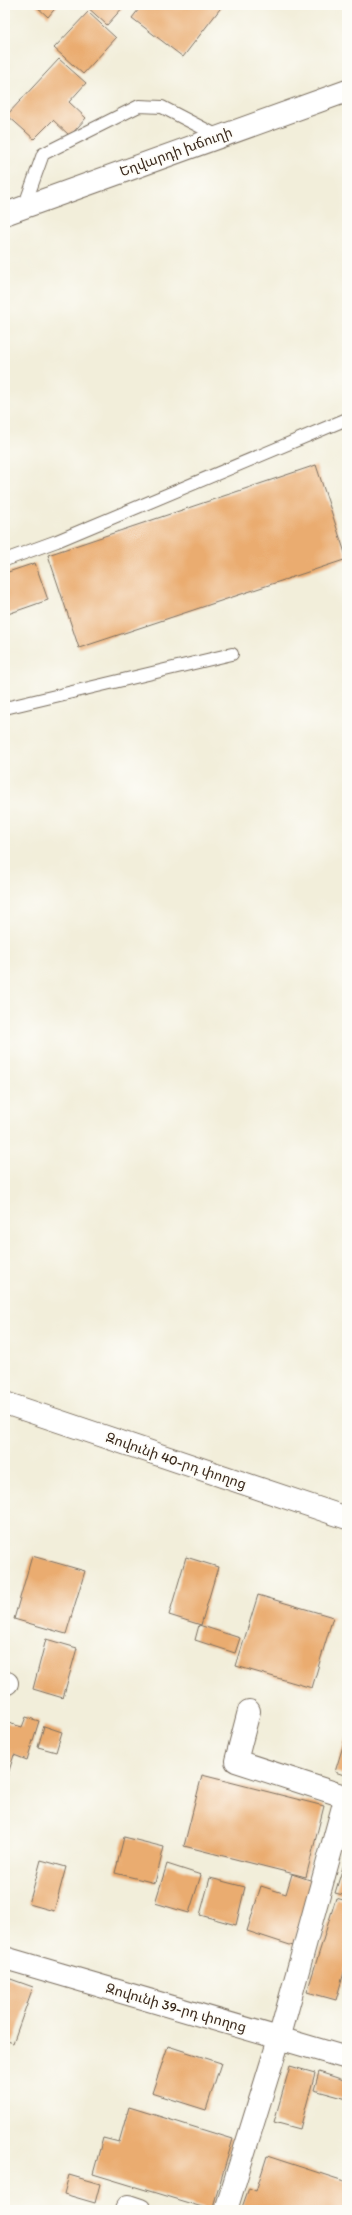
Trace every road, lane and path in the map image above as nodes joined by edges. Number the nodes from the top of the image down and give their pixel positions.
1 (347, 91) edge
2 (220, 137) junction
3 (14, 210) edge
4 (347, 419) edge
5 (5, 560) edge
6 (232, 654) dead end
7 (5, 708) edge
8 (5, 1404) edge
9 (347, 1518) edge
10 (250, 1711) dead end
11 (346, 1797) edge
12 (5, 1958) edge
13 (279, 2039) junction
14 (347, 2058) edge
15 (126, 2210) edge
16 (140, 2210) edge
17 (226, 2210) edge

1 - 2 street, Եղվարդի խճուղի
2 - 3 street, Եղվարդի խճուղի
2 - 3 lane
4 - 5 lane
6 - 7 lane
8 - 9 street, Զովունի 40-րդ փողոց
10 - 11 street
11 - 13 street
12 - 13 street, Զովունի 39-րդ փողոց
13 - 14 street, Զովունի 39-րդ փողոց
13 - 17 street
15 - 16 street

